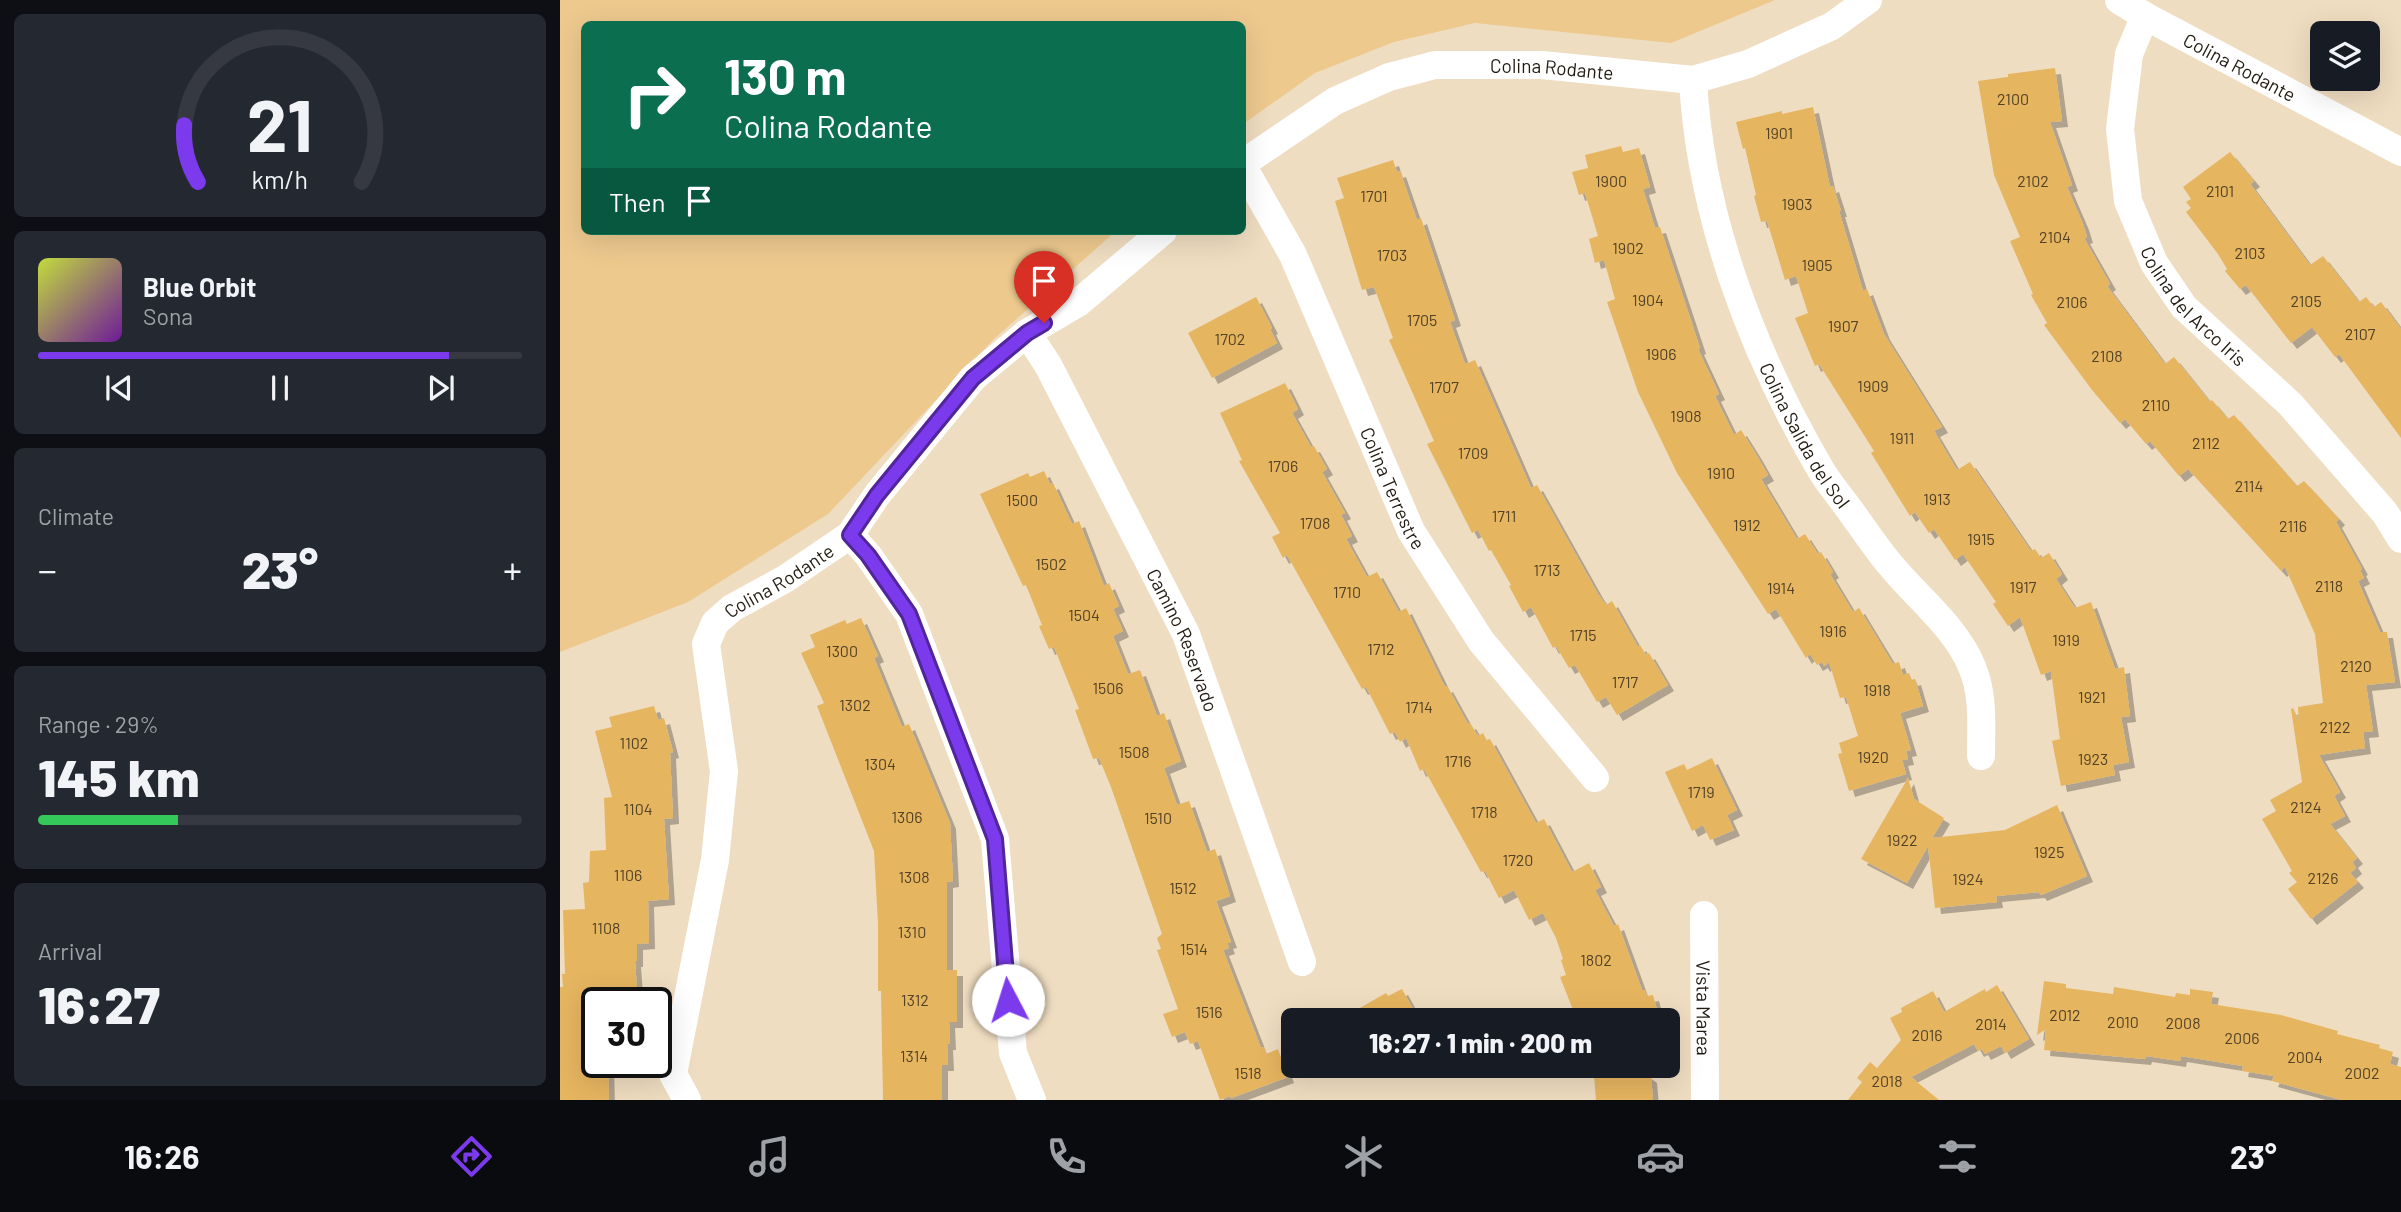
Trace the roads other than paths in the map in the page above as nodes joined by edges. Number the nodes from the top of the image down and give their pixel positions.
1 (1868, 0) edge
2 (2119, 0) edge
3 (2145, 16) junction
4 (1693, 80) junction
5 (2401, 152) edge
6 (1246, 162) edge
7 (1246, 172) edge
8 (1158, 235) edge
9 (1027, 333) junction
10 (850, 535) junction
11 (2401, 539) edge
12 (1981, 756) dead end
13 (1595, 778) dead end
14 (1704, 915) dead end
15 (1302, 962) dead end
16 (687, 1100) edge
17 (1032, 1100) edge
18 (1705, 1100) edge

1 - 4 street, Colina Rodante
2 - 3 street, Colina Rodante
3 - 5 street, Colina Rodante
3 - 11 street, Colina del Arco Iris
4 - 6 street, Colina Rodante
4 - 12 street, Colina Salida del Sol
7 - 13 street, Colina Terrestre
8 - 9 street, Colina Rodante
9 - 10 street, Colina Rodante
9 - 15 street, Camino Reservado
10 - 16 street, Colina Rodante
10 - 17 street
14 - 18 street, Vista Marea

